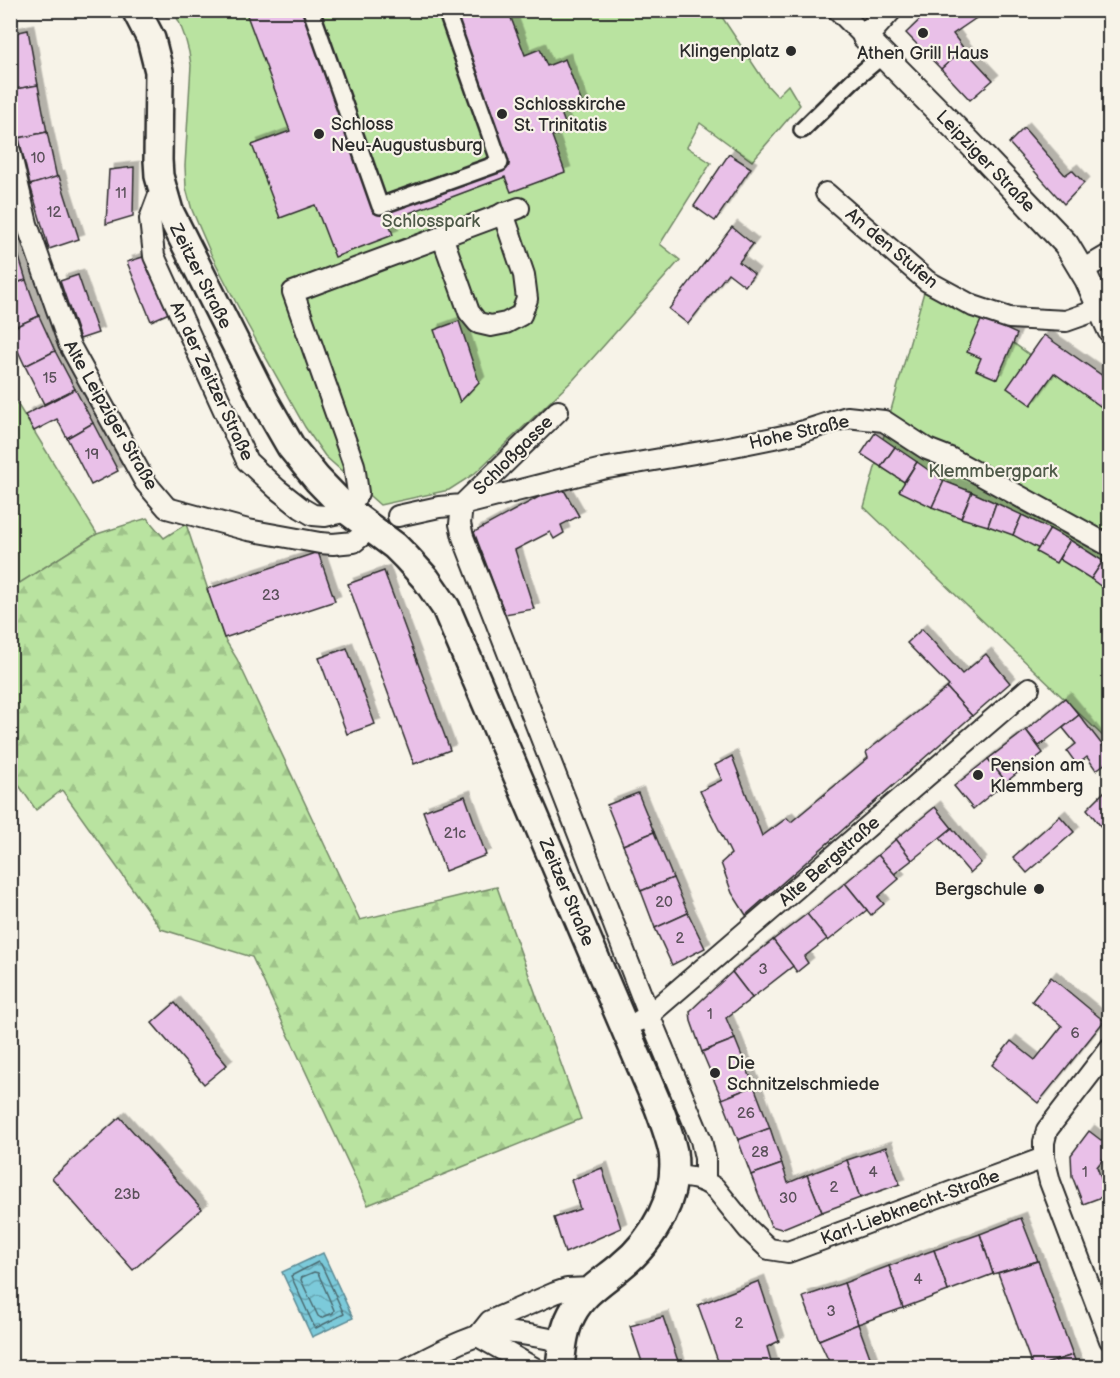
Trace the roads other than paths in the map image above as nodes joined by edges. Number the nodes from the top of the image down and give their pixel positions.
1 (136, 10) edge
2 (311, 10) edge
3 (446, 10) edge
4 (838, 10) edge
5 (889, 10) edge
6 (865, 37) junction
7 (883, 55) junction
8 (802, 130) dead end
9 (10, 151) edge
10 (162, 187) junction
11 (826, 192) dead end
12 (442, 236) junction
13 (1110, 254) edge
14 (1083, 270) junction
15 (1105, 319) edge
16 (558, 411) dead end
17 (462, 505) junction
18 (348, 512) junction
19 (398, 516) dead end
20 (370, 529) junction
21 (1110, 546) edge
22 (1029, 688) dead end
23 (649, 1015) junction
24 (624, 1027) junction
25 (1110, 1048) edge
26 (1044, 1158) junction
27 (673, 1176) junction
28 (705, 1182) junction
29 (592, 1288) junction
30 (478, 1336) junction
31 (1110, 1340) edge
32 (563, 1341) junction
33 (408, 1368) edge
34 (534, 1368) edge
35 (560, 1368) edge

1 - 10 main road, Zeitzer Straße
2 - 3 street
4 - 6 street, Leipziger Straße
5 - 6 street
6 - 7 street, Leipziger Straße
7 - 8 street
7 - 14 street, Leipziger Straße
9 - 20 street, Alte Leipziger Straße
10 - 18 main road, Zeitzer Straße
10 - 18 street, An der Zeitzer Straße
11 - 15 street, An den Stufen
12 - 12 street
12 - 18 street
13 - 14 street
14 - 15 street, Leipziger Straße
16 - 17 street, Schloßgasse
17 - 19 street, Schloßgasse
17 - 21 street, Hohe Straße
17 - 23 street, Zeitzer Straße
18 - 20 main road, Zeitzer Straße
20 - 24 main road, Zeitzer Straße
22 - 23 street, Alte Bergstraße
23 - 24 street, Alte Bergstraße
23 - 28 street, Zeitzer Straße
24 - 27 main road, Zeitzer Straße
25 - 26 street
26 - 28 street, Karl-Liebknecht-Straße
26 - 31 street
27 - 28 street
27 - 29 main road, Zeitzer Straße
29 - 30 street
29 - 32 main road, Zeitzer Straße
30 - 32 street
30 - 33 street
30 - 34 street
32 - 35 main road, Zeitzer Straße

